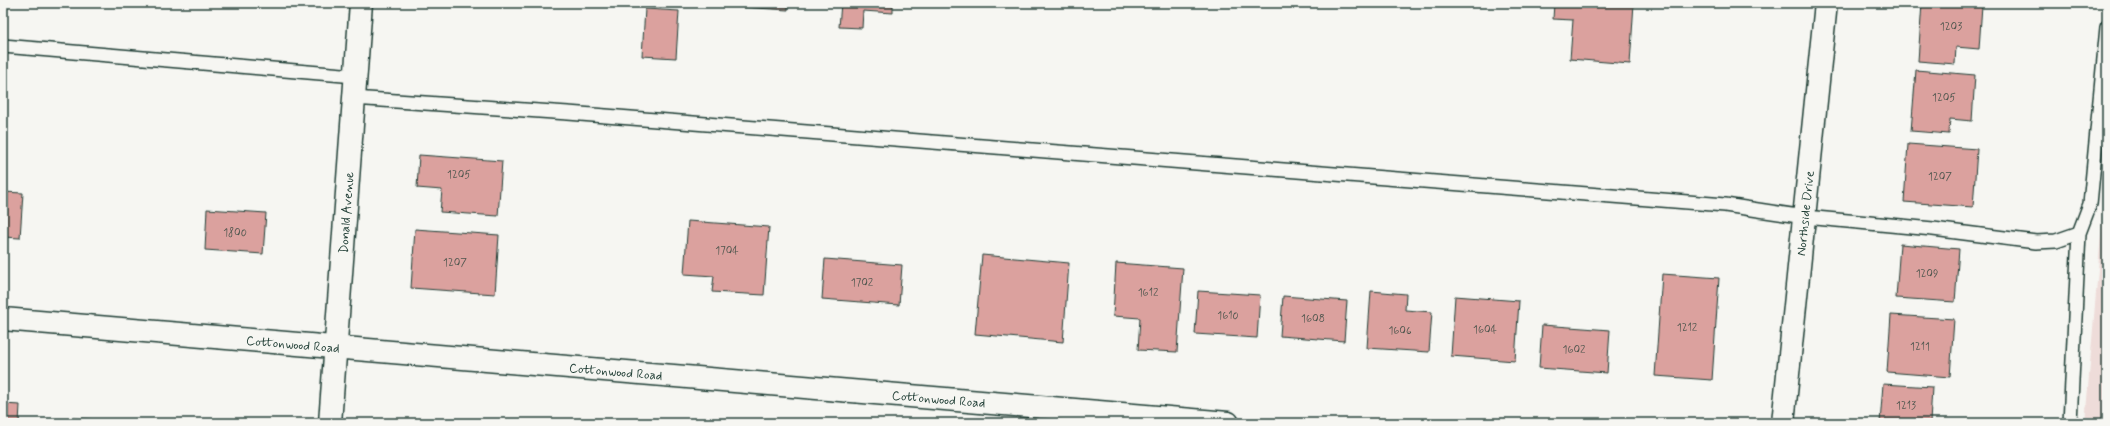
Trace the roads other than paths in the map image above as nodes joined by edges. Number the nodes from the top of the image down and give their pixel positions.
1 (361, 3) edge
2 (1826, 3) edge
3 (2107, 27) edge
4 (3, 46) edge
5 (355, 76) junction
6 (353, 98) junction
7 (1805, 218) junction
8 (2079, 233) junction
9 (3, 319) edge
10 (335, 347) junction
11 (1141, 419) edge
12 (330, 423) edge
13 (1228, 423) edge
14 (1783, 423) edge
15 (2070, 423) edge

1 - 5 street, Donald Avenue
2 - 7 street, Northside Drive
3 - 8 lane
4 - 5 lane
5 - 6 street, Donald Avenue
6 - 7 lane
6 - 10 street, Donald Avenue
7 - 8 lane
7 - 14 street, Northside Drive
8 - 15 lane
9 - 10 street, Cottonwood Road
10 - 11 street, Cottonwood Road
10 - 12 street, Donald Avenue
11 - 13 street, Cottonwood Road

